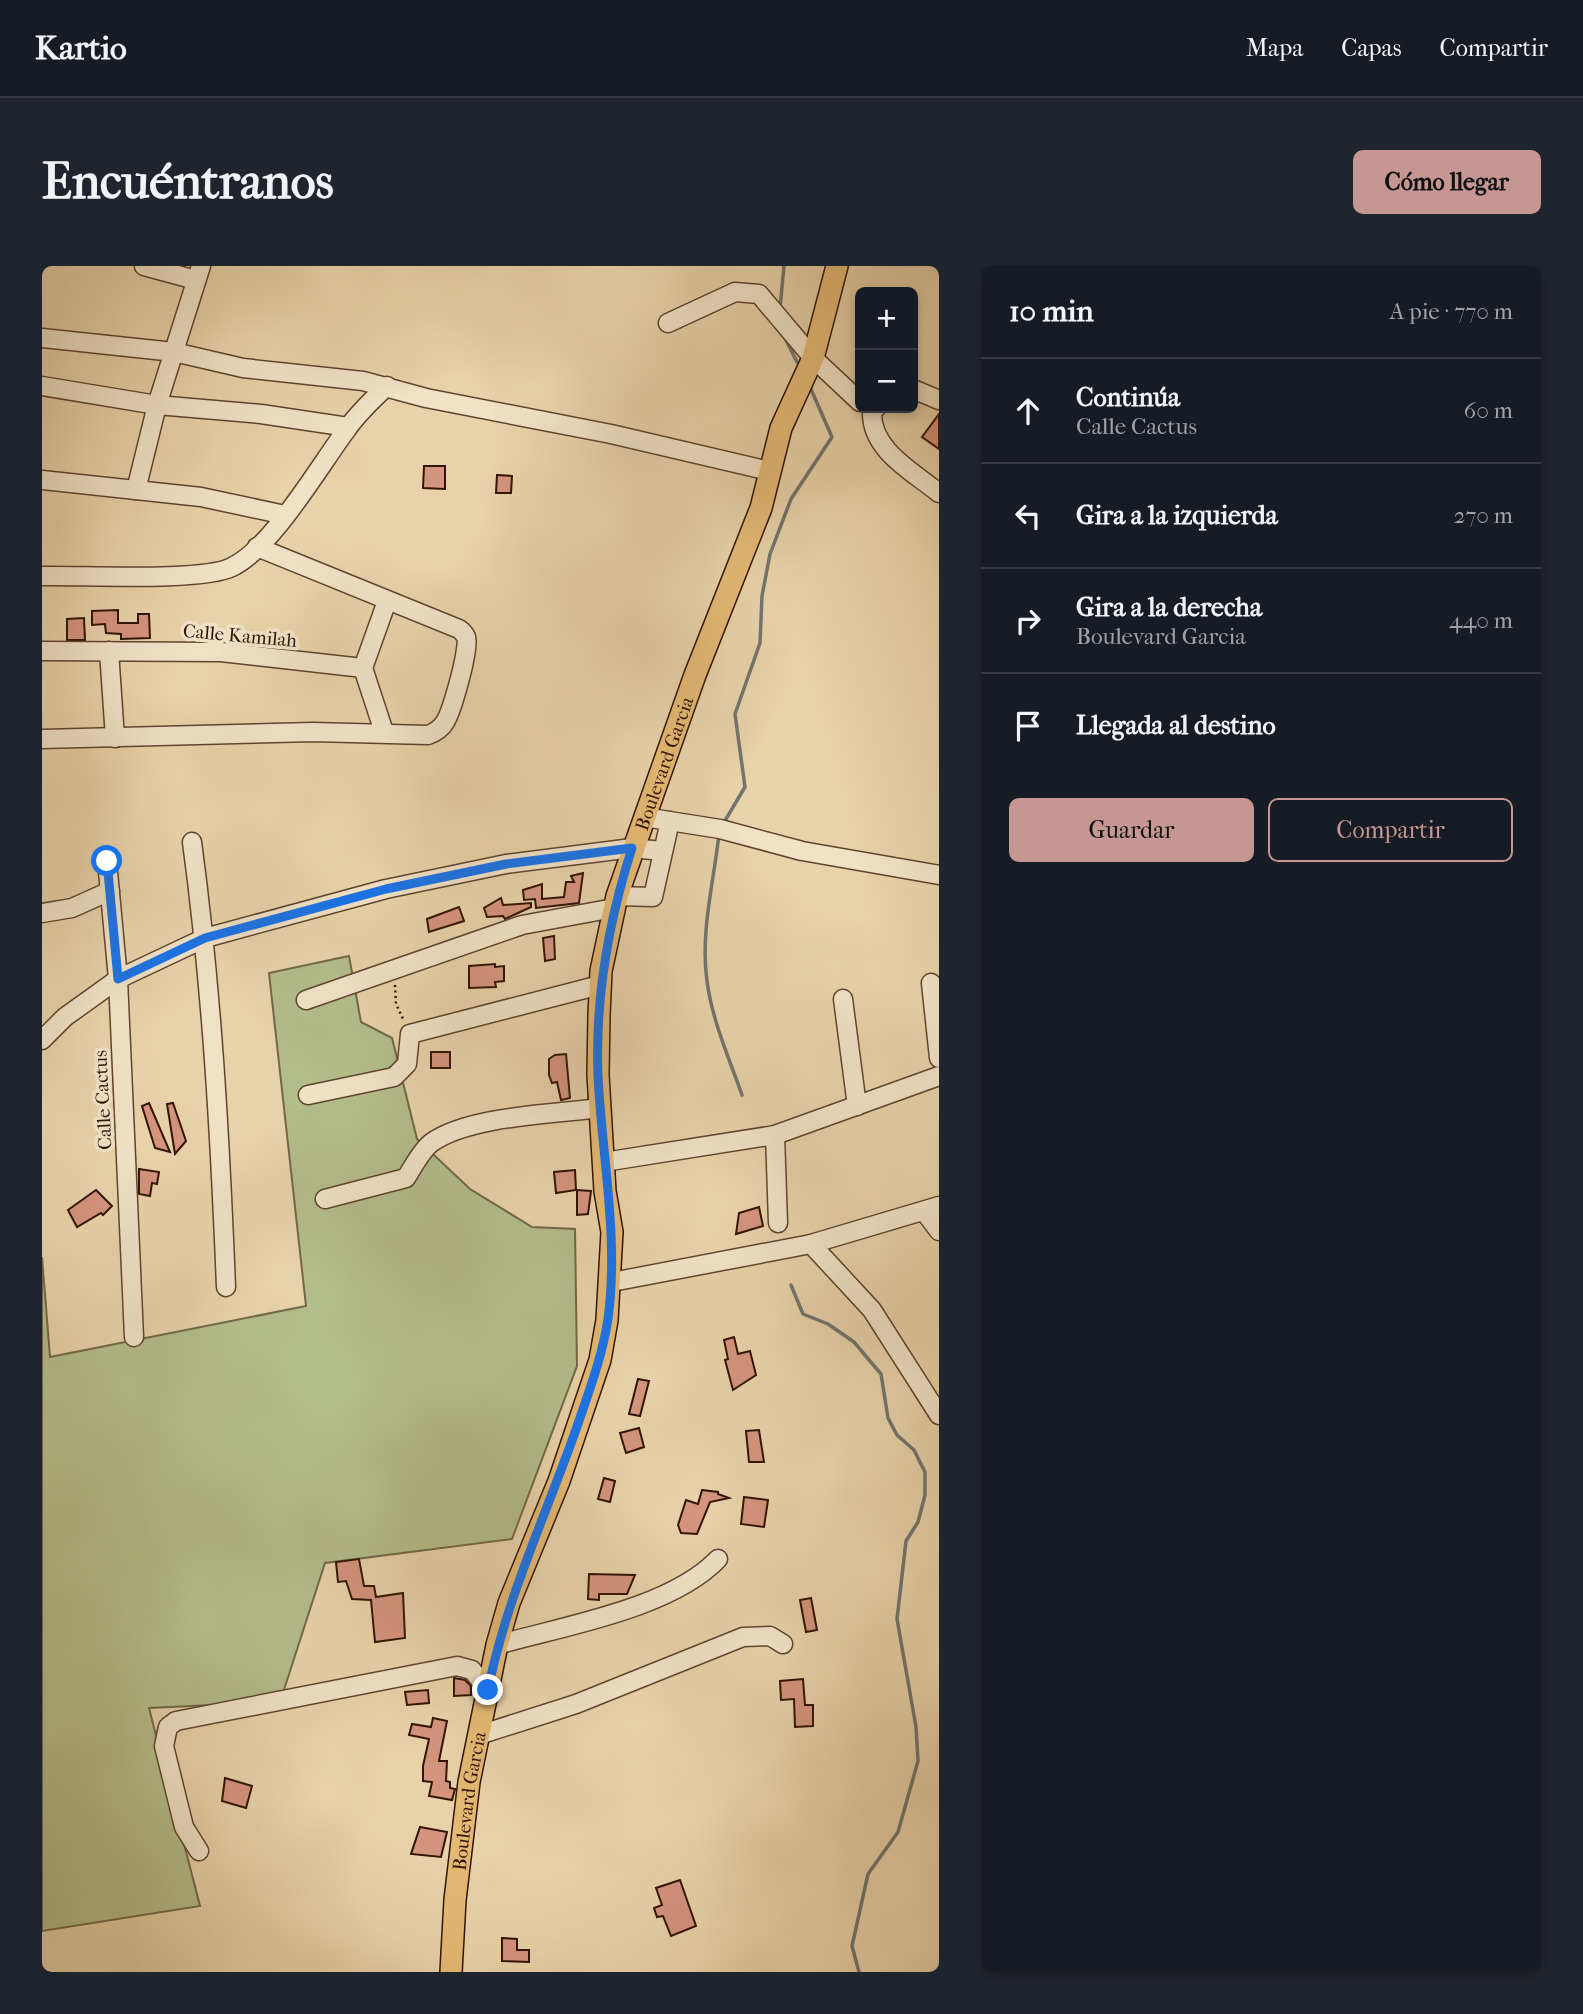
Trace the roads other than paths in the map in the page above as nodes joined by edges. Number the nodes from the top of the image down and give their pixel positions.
1 (144, 266) edge
2 (837, 266) edge
3 (199, 273) edge
4 (668, 323) dead end
5 (42, 338) edge
6 (173, 352) junction
7 (813, 358) junction
8 (42, 386) edge
9 (387, 386) junction
10 (918, 391) edge
11 (855, 395) edge
12 (939, 400) edge
13 (157, 405) junction
14 (870, 413) edge
15 (348, 427) junction
16 (769, 471) junction
17 (42, 480) edge
18 (136, 490) junction
19 (939, 493) edge
20 (285, 515) junction
21 (257, 547) junction
22 (42, 576) edge
23 (387, 601) junction
24 (42, 651) edge
25 (109, 651) junction
26 (363, 668) junction
27 (384, 732) junction
28 (116, 738) junction
29 (42, 739) edge
30 (644, 817) junction
31 (670, 821) junction
32 (192, 842) dead end
33 (632, 848) junction
34 (662, 851) junction
35 (107, 861) dead end
36 (939, 875) edge
37 (110, 891) junction
38 (615, 902) junction
39 (42, 913) edge
40 (205, 938) junction
41 (118, 979) junction
42 (931, 983) dead end
43 (600, 985) junction
44 (843, 999) dead end
45 (306, 1000) dead end
46 (42, 1040) edge
47 (939, 1058) edge
48 (939, 1076) edge
49 (308, 1095) dead end
50 (857, 1106) junction
51 (600, 1108) junction
52 (775, 1135) junction
53 (604, 1162) junction
54 (325, 1199) dead end
55 (931, 1208) edge
56 (778, 1223) dead end
57 (939, 1231) edge
58 (811, 1244) junction
59 (612, 1282) junction
60 (226, 1287) dead end
61 (134, 1337) dead end
62 (939, 1415) edge
63 (718, 1559) dead end
64 (783, 1644) dead end
65 (497, 1645) junction
66 (488, 1690) junction
67 (479, 1735) junction
68 (199, 1851) dead end
69 (451, 1972) edge

1 - 3 street
2 - 7 main road, Boulevard Garcia
3 - 6 street
4 - 7 street
5 - 6 street
6 - 9 street
6 - 13 street
7 - 11 street
7 - 16 main road, Boulevard Garcia
8 - 13 street
9 - 15 street
9 - 16 street
10 - 12 street
13 - 15 street
13 - 18 street
14 - 19 street
15 - 20 street
16 - 30 main road, Boulevard Garcia
17 - 18 street
18 - 20 street
20 - 21 street
21 - 22 street
21 - 23 street
23 - 26 street
23 - 27 street
24 - 25 street, Calle Kamilah
25 - 26 street, Calle Kamilah
25 - 28 street
26 - 27 street
27 - 28 street
28 - 29 street
30 - 31 street
30 - 33 main road, Boulevard Garcia
31 - 34 street
31 - 36 street
32 - 40 street
33 - 34 street
33 - 38 main road, Boulevard Garcia
33 - 40 street
34 - 38 street
35 - 37 street, Calle Cactus
37 - 39 street
37 - 41 street, Calle Cactus
38 - 43 main road, Boulevard Garcia
38 - 45 street
40 - 41 street
40 - 60 street
41 - 46 street
41 - 61 street, Calle Cactus
42 - 47 street
43 - 49 street
43 - 51 main road, Boulevard Garcia
44 - 50 street
48 - 50 street
50 - 52 street
51 - 53 main road, Boulevard Garcia
51 - 54 street
52 - 53 street
52 - 56 street
53 - 59 main road, Boulevard Garcia
55 - 57 street
55 - 58 street
58 - 59 street
58 - 62 street
59 - 65 main road, Boulevard Garcia
63 - 65 street
64 - 67 street
65 - 66 main road, Boulevard Garcia
66 - 67 main road, Boulevard Garcia
66 - 68 street
67 - 69 main road, Boulevard Garcia

